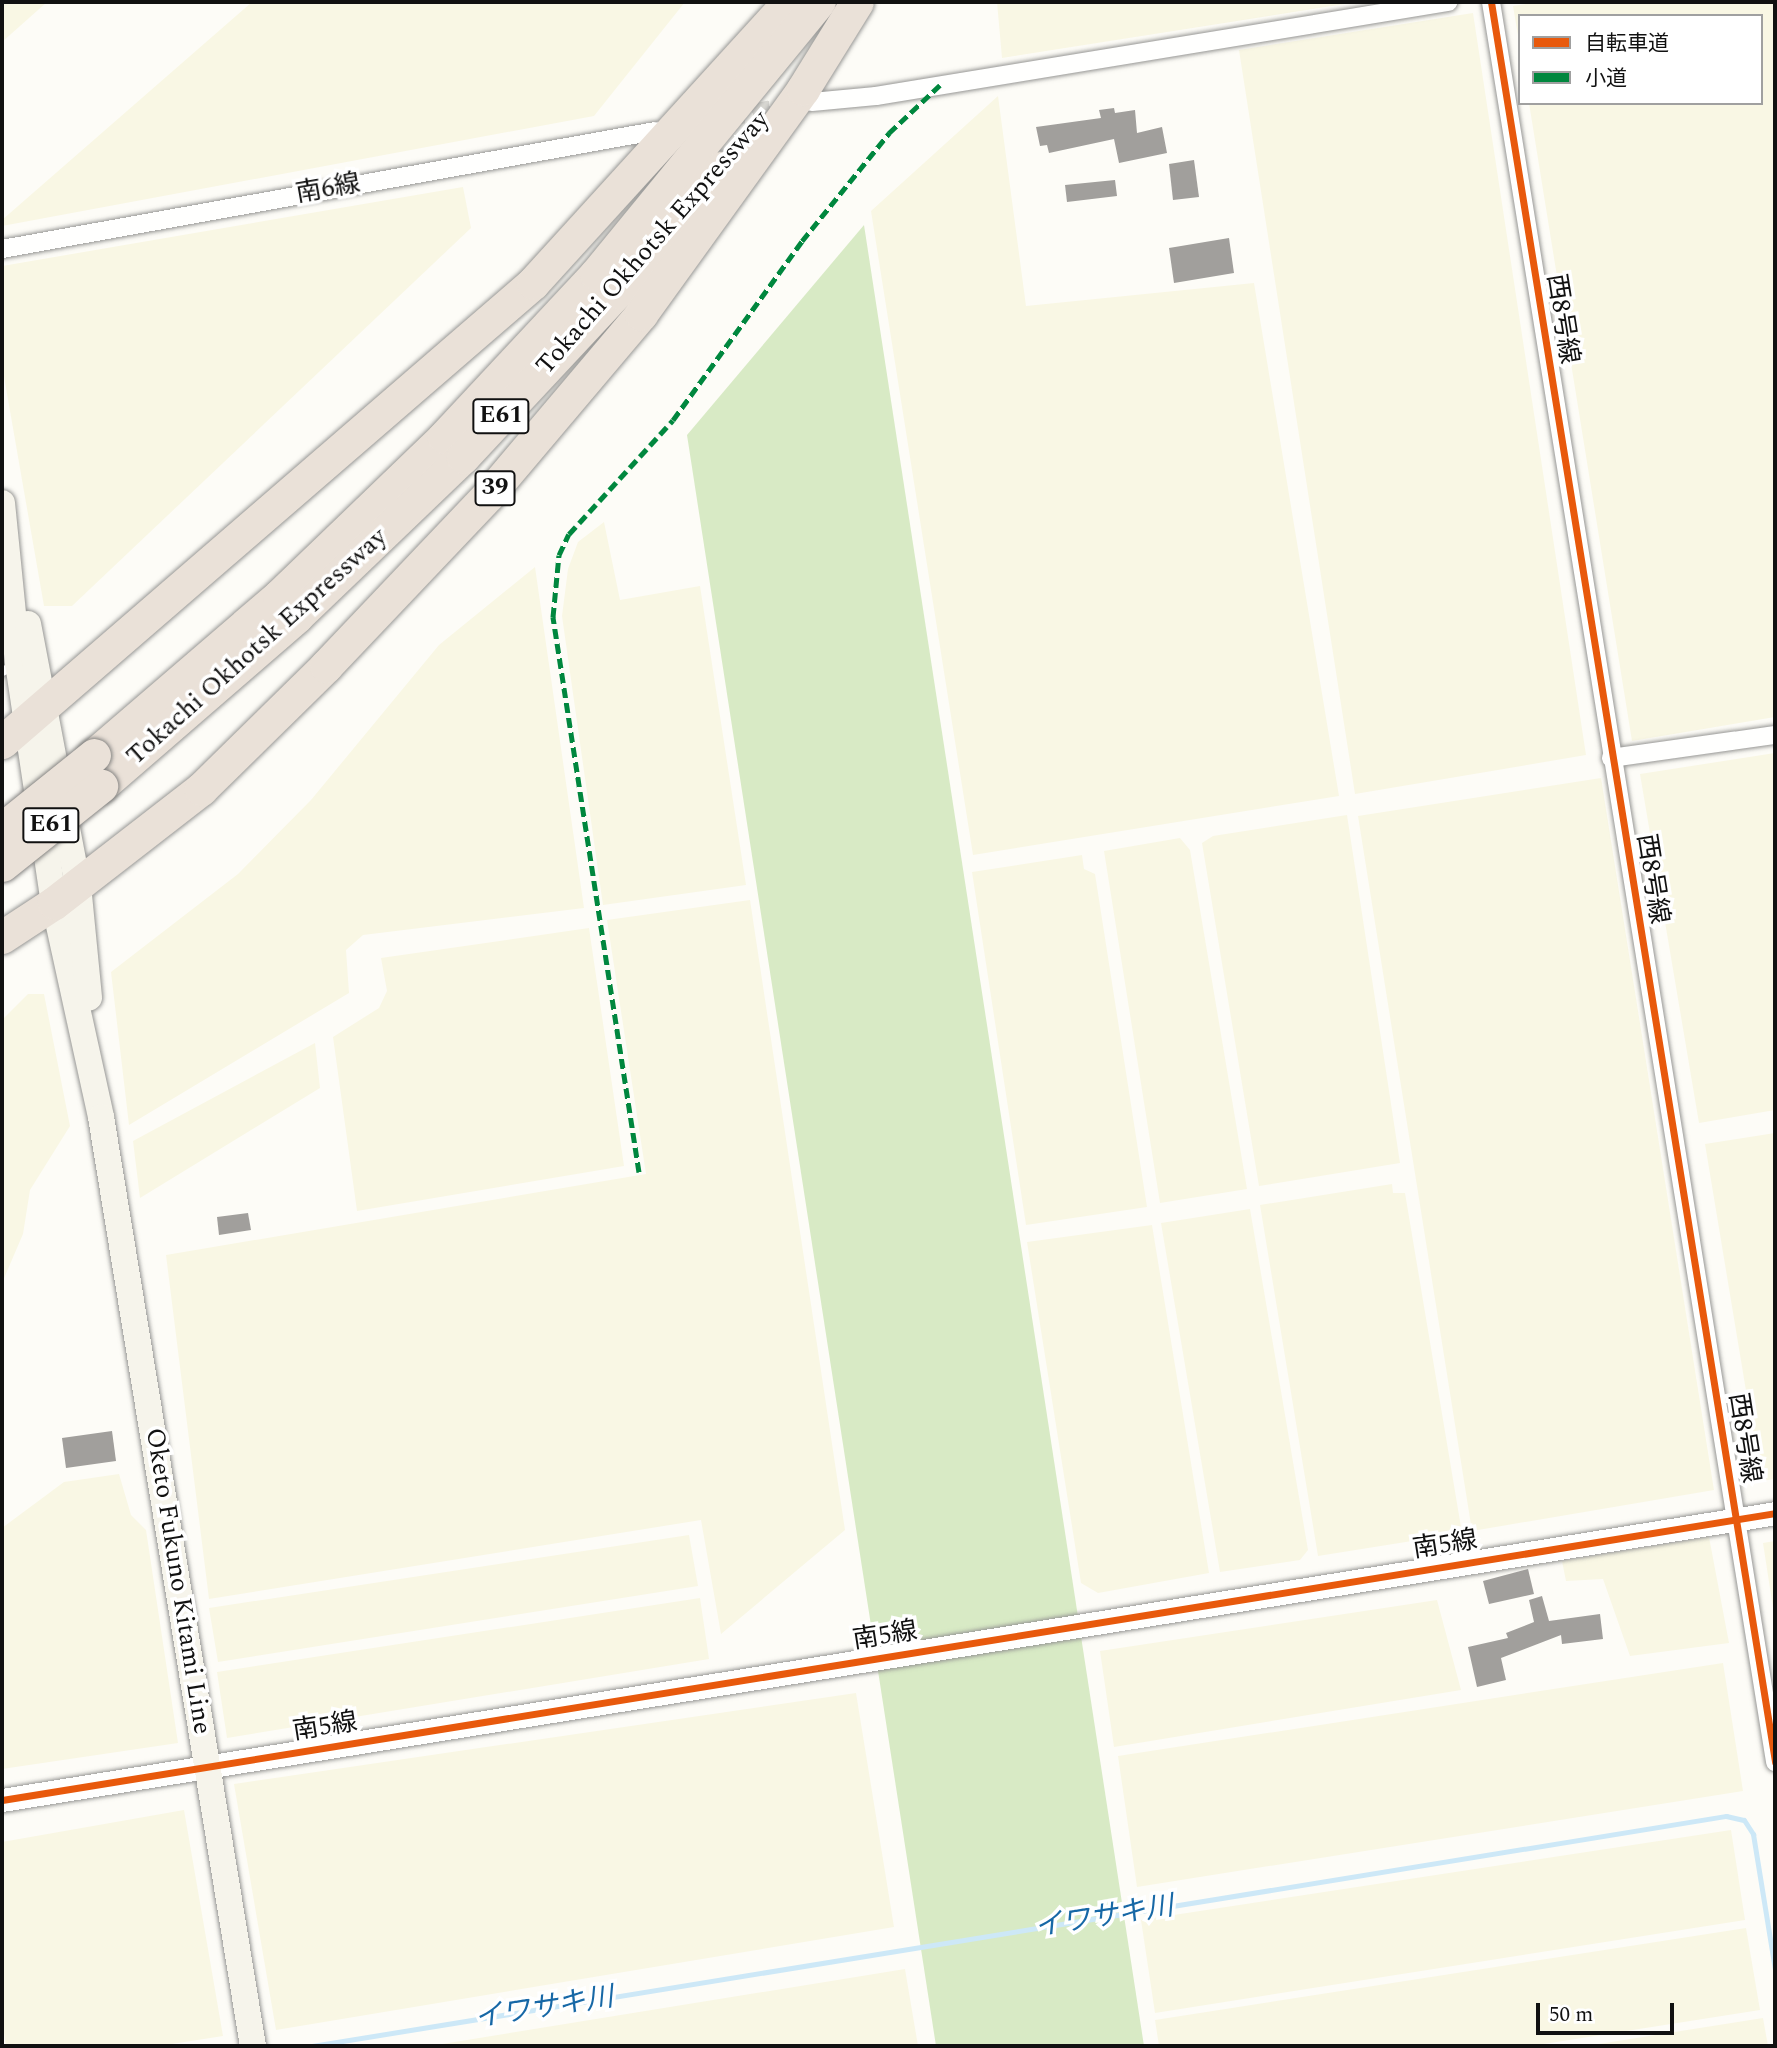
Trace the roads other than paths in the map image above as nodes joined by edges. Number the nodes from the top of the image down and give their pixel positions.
1 (789, 2) edge
2 (819, 2) edge
3 (856, 2) edge
4 (1448, 2) edge
5 (1491, 2) edge
6 (812, 102) dead end
7 (655, 131) dead end
8 (2, 249) edge
9 (2, 503) edge
10 (10, 667) edge
11 (25, 723) edge
12 (1775, 735) edge
13 (1611, 758) junction
14 (98, 770) junction
15 (2, 829) edge
16 (2, 865) edge
17 (66, 894) junction
18 (2, 937) edge
19 (1775, 1513) edge
20 (1736, 1519) junction
21 (1775, 1762) edge
22 (209, 1767) junction
23 (2, 1800) edge
24 (254, 2046) edge

1 - 11 highway
2 - 14 highway, Tokachi Okhotsk Expressway / E61
3 - 14 highway, Tokachi Okhotsk Expressway / E61
3 - 17 highway, 39
4 - 6 street
5 - 13 street, 西8号線
7 - 8 street, 南6線
9 - 10 main road, Oketo Fukuno Kitami Line
9 - 11 main road, Oketo Fukuno Kitami Line
10 - 11 main road, Oketo Fukuno Kitami Line
11 - 17 main road, Oketo Fukuno Kitami Line
12 - 13 street
13 - 20 street, 西8号線
14 - 15 highway, E61, bridge
14 - 16 highway, E61, bridge
17 - 18 highway
17 - 22 main road, Oketo Fukuno Kitami Line
19 - 20 street, 南5線
20 - 21 street, 西8号線
20 - 22 street, 南5線
22 - 23 street, 南5線
22 - 24 main road, Oketo Fukuno Kitami Line

